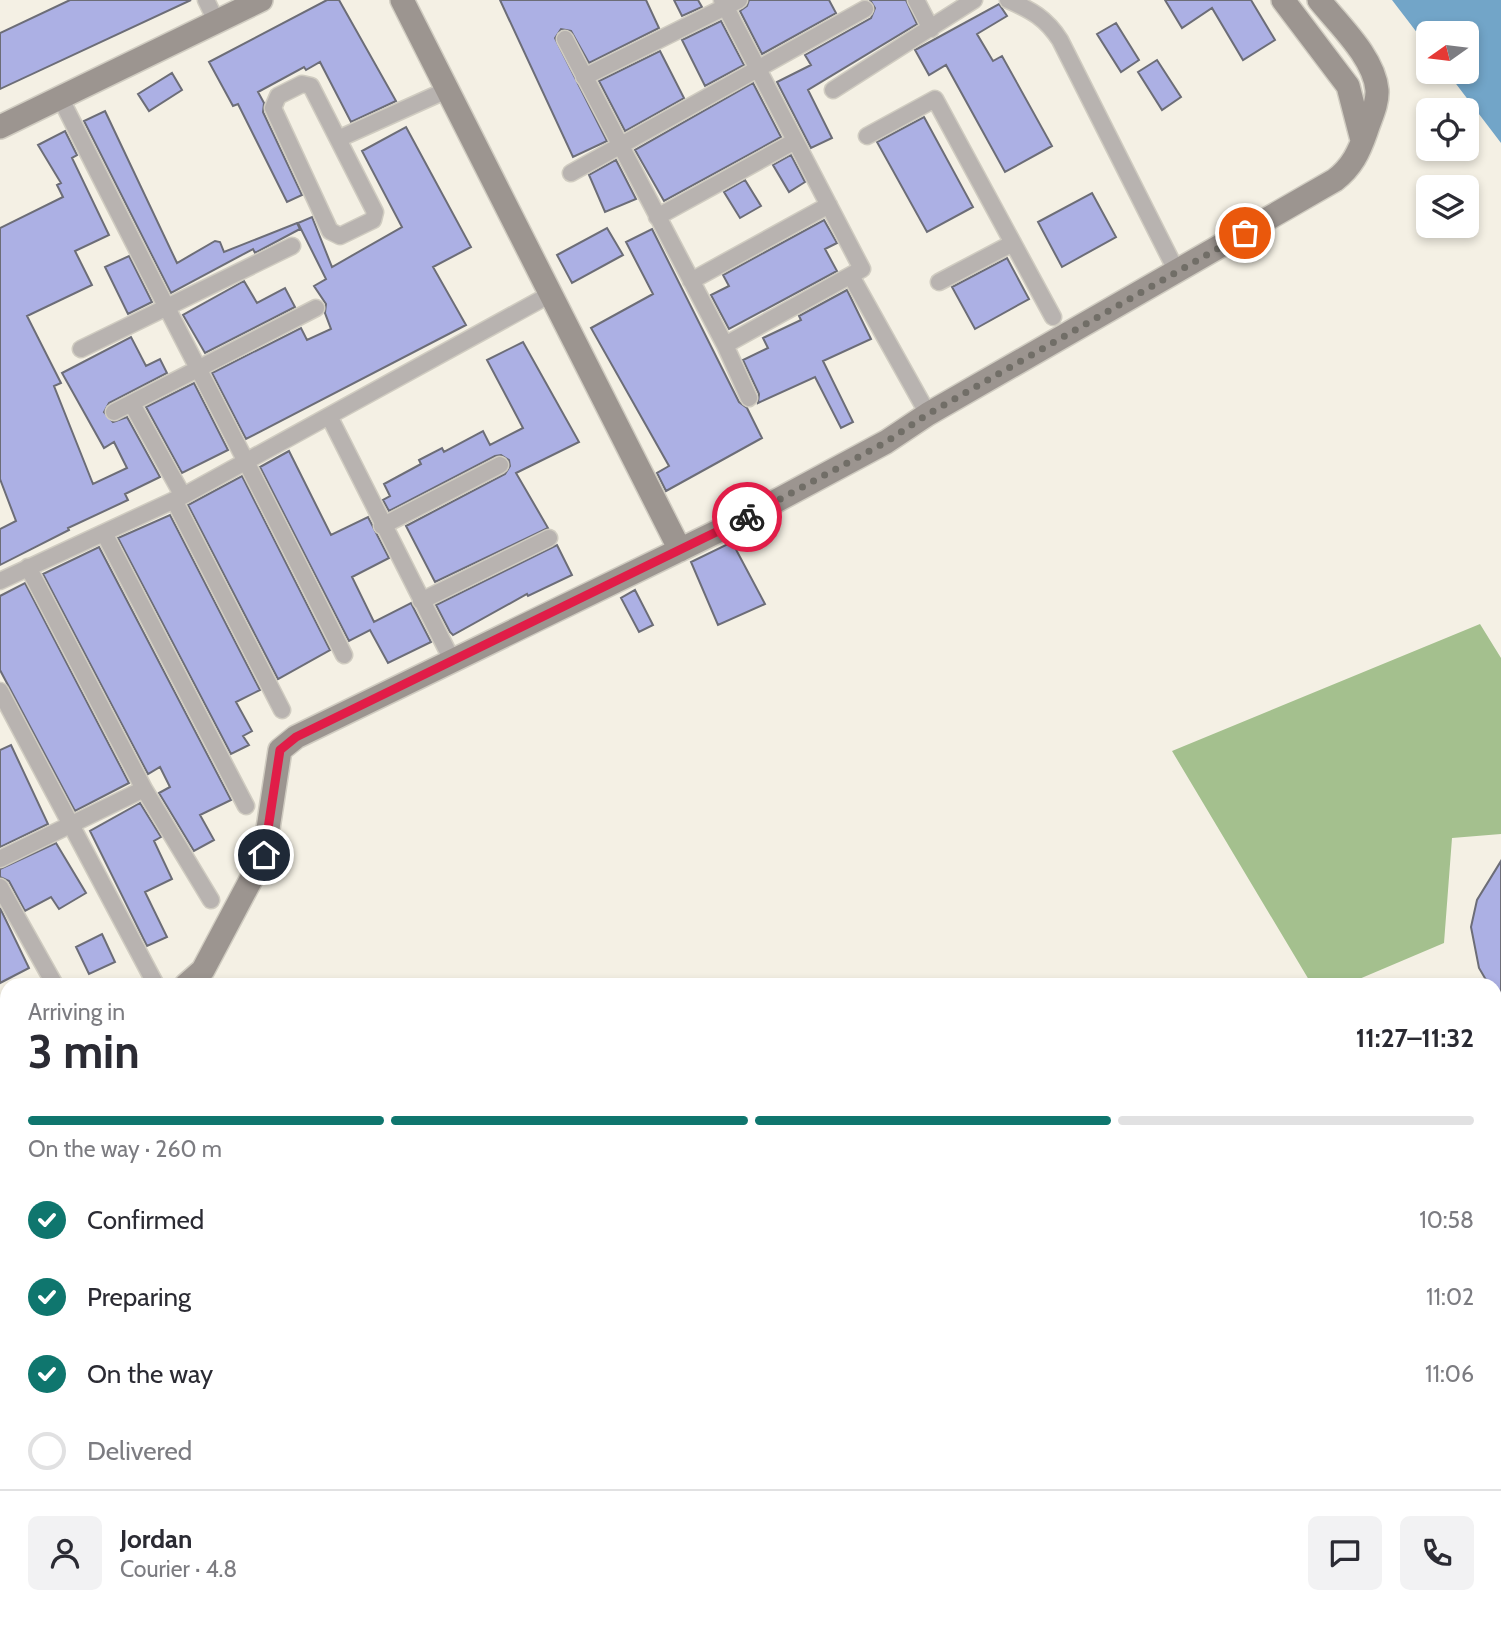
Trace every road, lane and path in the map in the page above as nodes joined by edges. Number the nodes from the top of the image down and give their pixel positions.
1 (206, 0) edge
2 (261, 0) edge
3 (402, 0) edge
4 (916, 0) edge
5 (974, 0) edge
6 (1008, 0) edge
7 (1283, 0) edge
8 (1319, 0) edge
9 (729, 3) edge
10 (865, 9) dead end
11 (217, 23) junction
12 (931, 29) junction
13 (565, 38) dead end
14 (758, 70) junction
15 (584, 77) junction
16 (447, 90) junction
17 (833, 90) dead end
18 (60, 97) junction
19 (0, 127) edge
20 (867, 136) dead end
21 (338, 139) junction
22 (795, 141) junction
23 (1363, 143) junction
24 (618, 145) junction
25 (571, 173) dead end
26 (829, 205) junction
27 (657, 217) junction
28 (1013, 243) junction
29 (292, 246) dead end
30 (1177, 272) junction
31 (851, 276) junction
32 (691, 281) junction
33 (940, 282) dead end
34 (549, 295) junction
35 (316, 308) dead end
36 (165, 309) junction
37 (1053, 317) dead end
38 (724, 345) junction
39 (81, 349) dead end
40 (200, 369) junction
41 (749, 398) dead end
42 (132, 404) junction
43 (114, 412) dead end
44 (928, 414) junction
45 (330, 418) junction
46 (247, 460) junction
47 (500, 465) dead end
48 (178, 498) junction
49 (382, 526) junction
50 (104, 533) junction
51 (549, 538) dead end
52 (680, 550) junction
53 (28, 567) junction
54 (0, 582) edge
55 (421, 601) junction
56 (344, 655) dead end
57 (452, 660) junction
58 (0, 691) edge
59 (282, 710) dead end
60 (144, 789) junction
61 (246, 806) dead end
62 (69, 823) junction
63 (0, 859) edge
64 (0, 887) edge
65 (211, 900) dead end
66 (51, 978) edge
67 (152, 978) edge
68 (194, 978) edge

1 - 11 street
2 - 11 street
3 - 16 street
4 - 12 street
5 - 12 street
6 - 30 street
7 - 23 street
8 - 23 street
9 - 14 street
9 - 15 street
10 - 14 street
11 - 18 street
12 - 17 street
13 - 15 street
14 - 22 street
14 - 24 street
15 - 24 street
16 - 21 street
16 - 34 street
18 - 19 street
18 - 36 street
20 - 28 street
21 - 21 street
22 - 26 street
22 - 27 street
23 - 30 street
24 - 25 street
24 - 27 street
26 - 31 street
26 - 32 street
27 - 32 street
28 - 33 street
28 - 37 street
29 - 36 street
30 - 44 street
31 - 38 street
31 - 44 street
32 - 38 street
34 - 45 street
34 - 52 street
35 - 40 street
36 - 39 street
36 - 40 street
38 - 41 street
40 - 42 street
40 - 46 street
42 - 43 street
42 - 48 street
44 - 52 street
45 - 46 street
45 - 49 street
46 - 48 street
46 - 56 street
47 - 49 street
48 - 50 street
48 - 59 street
49 - 55 street
50 - 53 street
50 - 61 street
51 - 55 street
52 - 57 street
53 - 54 street
53 - 60 street
55 - 57 street
57 - 68 street
58 - 62 street
60 - 62 street
60 - 65 street
62 - 63 street
62 - 67 street
64 - 66 street

